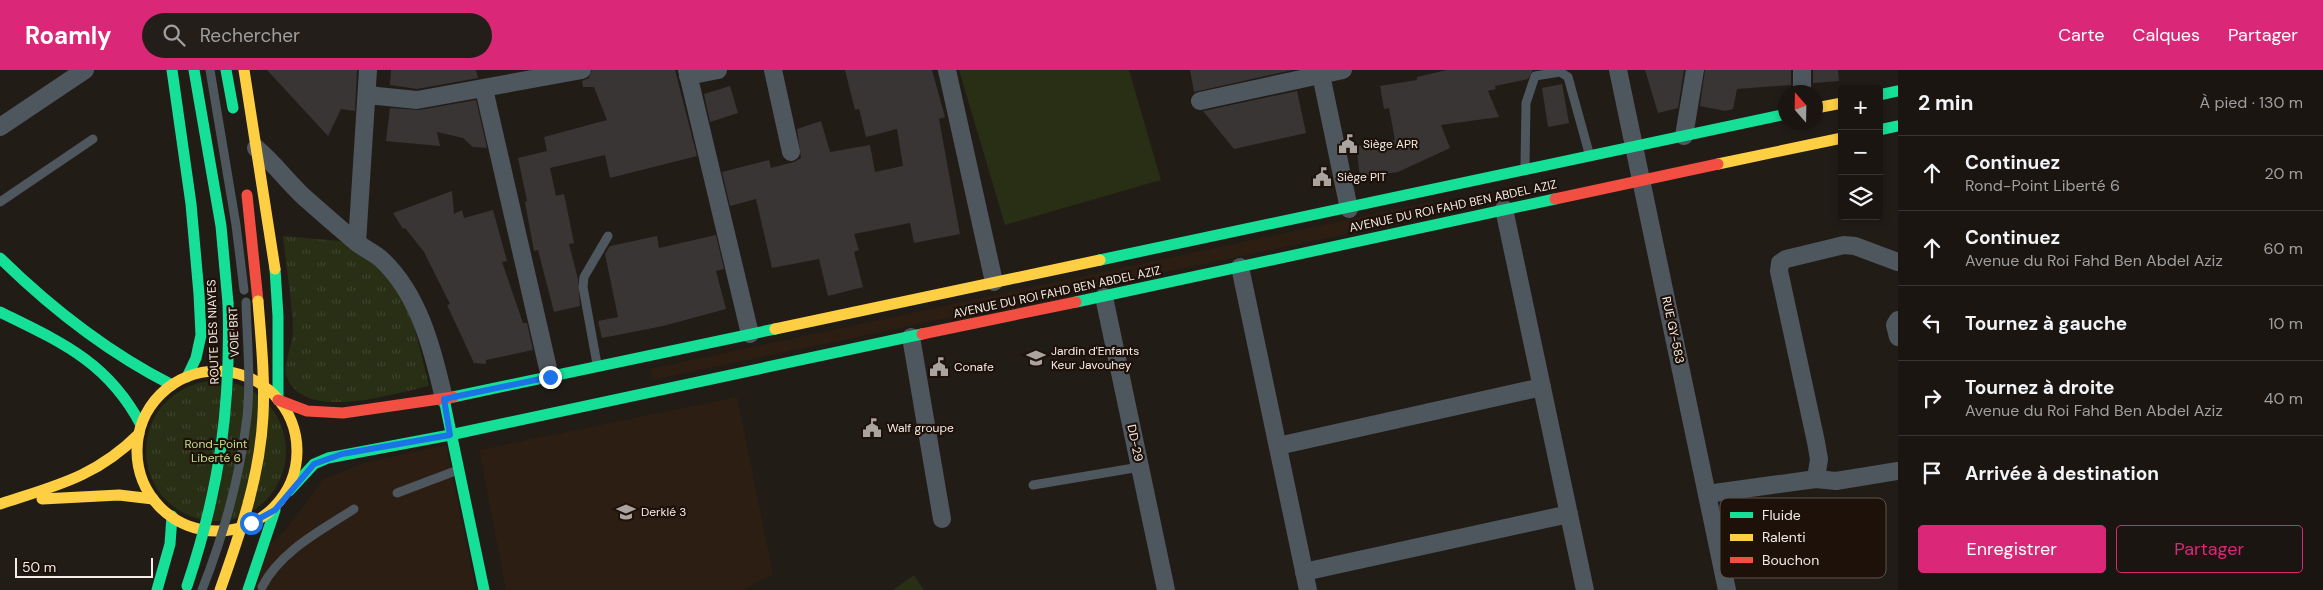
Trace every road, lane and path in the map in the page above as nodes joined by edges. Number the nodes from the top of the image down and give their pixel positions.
1 (84, 70) edge
2 (172, 70) edge
3 (194, 70) edge
4 (210, 70) edge
5 (226, 70) edge
6 (244, 70) edge
7 (368, 70) edge
8 (582, 70) edge
9 (713, 70) edge
10 (773, 70) edge
11 (947, 70) edge
12 (1343, 70) edge
13 (1618, 70) edge
14 (1695, 70) edge
15 (1802, 70) edge
16 (1321, 72) edge
17 (688, 73) edge
18 (1537, 73) edge
19 (526, 76) edge
20 (1802, 85) edge
21 (484, 89) junction
22 (1898, 91) edge
23 (1883, 94) edge
24 (367, 95) junction
25 (1200, 101) dead end
26 (1838, 104) edge
27 (1823, 107) edge
28 (234, 116) dead end
29 (1778, 116) edge
30 (1898, 126) edge
31 (0, 127) edge
32 (1883, 129) edge
33 (1684, 136) junction
34 (1838, 139) edge
35 (92, 140) dead end
36 (1633, 147) junction
37 (256, 148) junction
38 (791, 152) dead end
39 (1590, 157) junction
40 (1525, 170) junction
41 (1640, 179) junction
42 (244, 180) dead end
43 (0, 202) edge
44 (1349, 209) junction
45 (1504, 210) junction
46 (608, 236) dead end
47 (357, 243) junction
48 (0, 258) edge
49 (1898, 262) edge
50 (1240, 267) junction
51 (994, 282) junction
52 (1104, 297) junction
53 (0, 312) edge
54 (1898, 320) edge
55 (750, 334) junction
56 (911, 337) junction
57 (1898, 338) edge
58 (598, 366) junction
59 (187, 377) junction
60 (550, 377) junction
61 (172, 385) junction
62 (1542, 387) junction
63 (444, 399) junction
64 (278, 400) junction
65 (140, 430) junction
66 (450, 435) junction
67 (1278, 446) junction
68 (1140, 467) junction
69 (458, 470) junction
70 (1898, 471) edge
71 (1816, 479) junction
72 (1033, 485) dead end
73 (289, 491) junction
74 (397, 493) dead end
75 (1707, 494) junction
76 (153, 499) junction
77 (0, 504) edge
78 (354, 509) dead end
79 (275, 510) junction
80 (1569, 514) junction
81 (172, 516) junction
82 (942, 518) dead end
83 (1720, 556) edge
84 (1304, 572) junction
85 (186, 588) edge
86 (157, 590) edge
87 (202, 590) edge
88 (220, 590) edge
89 (248, 590) edge
90 (261, 590) edge
91 (484, 590) edge
92 (1166, 590) edge
93 (1308, 590) edge
94 (1585, 590) edge

1 - 31 street
2 - 59 main road
3 - 85 main road, ROUTE DES NIAYES, bridge
4 - 87 lane, VOIE BRT, bridge
5 - 28 main road
6 - 37 main road
7 - 24 street
8 - 19 street
9 - 17 street
10 - 38 street
11 - 51 street
12 - 16 street
13 - 36 street, RUE GY-583
14 - 33 street
15 - 20 street
16 - 25 street
16 - 44 street
17 - 55 street
18 - 39 lane
18 - 40 lane
19 - 21 street
21 - 24 street
21 - 60 street
22 - 23 main road
24 - 47 street
26 - 27 main road
29 - 33 main road, AVENUE DU ROI FAHD BEN ABDEL AZIZ
30 - 32 main road
33 - 36 main road, AVENUE DU ROI FAHD BEN ABDEL AZIZ
34 - 41 main road, AVENUE DU ROI FAHD BEN ABDEL AZIZ
35 - 43 lane
36 - 39 main road, AVENUE DU ROI FAHD BEN ABDEL AZIZ
36 - 41 street, RUE GY-583
37 - 47 street
37 - 64 main road
39 - 40 main road, AVENUE DU ROI FAHD BEN ABDEL AZIZ
40 - 44 main road, AVENUE DU ROI FAHD BEN ABDEL AZIZ
41 - 45 main road, AVENUE DU ROI FAHD BEN ABDEL AZIZ
41 - 75 street, RUE GY-583
42 - 88 main road, bridge
44 - 51 main road, AVENUE DU ROI FAHD BEN ABDEL AZIZ
45 - 50 main road, AVENUE DU ROI FAHD BEN ABDEL AZIZ
45 - 62 street
46 - 58 lane
47 - 63 street
48 - 61 main road
49 - 71 street
50 - 52 main road, AVENUE DU ROI FAHD BEN ABDEL AZIZ
50 - 67 street
51 - 55 main road, AVENUE DU ROI FAHD BEN ABDEL AZIZ
52 - 56 main road, AVENUE DU ROI FAHD BEN ABDEL AZIZ
52 - 68 street, DD-29
53 - 65 main road
54 - 57 street
55 - 58 main road, AVENUE DU ROI FAHD BEN ABDEL AZIZ
56 - 66 main road, AVENUE DU ROI FAHD BEN ABDEL AZIZ
56 - 82 street
58 - 60 main road, AVENUE DU ROI FAHD BEN ABDEL AZIZ
59 - 61 main road
59 - 64 main road
60 - 63 main road, AVENUE DU ROI FAHD BEN ABDEL AZIZ
61 - 65 main road
62 - 67 street
62 - 80 street
63 - 64 main road, AVENUE DU ROI FAHD BEN ABDEL AZIZ
63 - 66 main road
64 - 73 main road
65 - 76 main road
65 - 77 main road
66 - 69 main road
66 - 73 main road, AVENUE DU ROI FAHD BEN ABDEL AZIZ
67 - 84 street
68 - 72 lane
68 - 92 street, DD-29
69 - 74 lane
69 - 91 main road
70 - 71 street
71 - 75 street
73 - 79 main road
75 - 83 street, RUE GY-583
76 - 77 main road
76 - 81 main road
78 - 90 lane
79 - 81 main road
79 - 89 main road
80 - 84 street
80 - 94 street
81 - 86 main road
84 - 93 street

